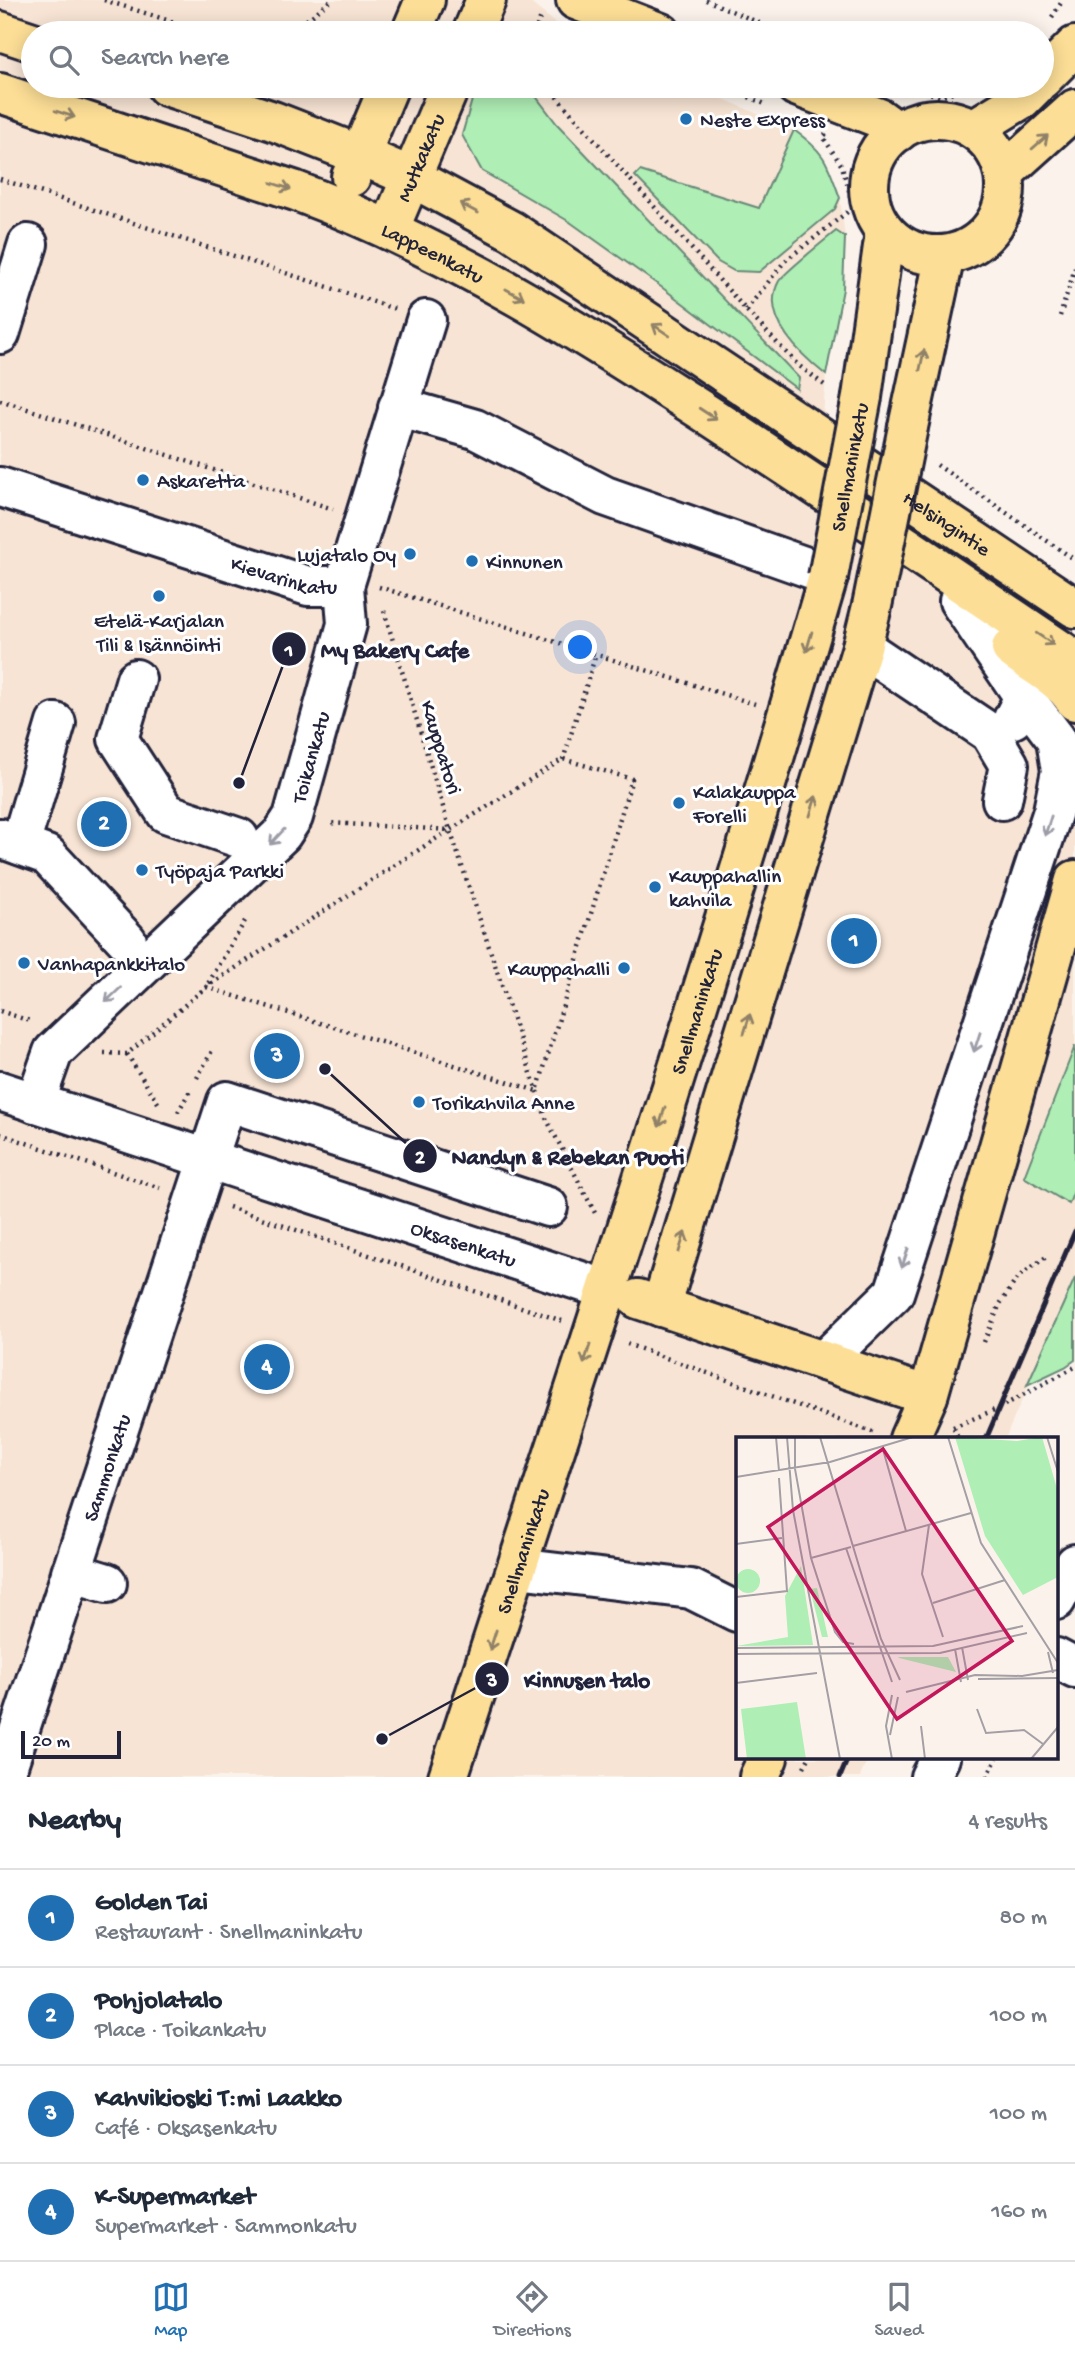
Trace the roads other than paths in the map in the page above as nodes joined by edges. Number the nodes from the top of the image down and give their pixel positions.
1 (425, 0) edge
2 (486, 0) edge
3 (560, 6) edge
4 (416, 21) edge
5 (477, 21) edge
6 (616, 21) edge
7 (0, 31) edge
8 (21, 38) edge
9 (1075, 46) edge
10 (1054, 67) edge
11 (0, 93) edge
12 (203, 98) edge
13 (384, 98) edge
14 (445, 98) edge
15 (827, 98) edge
16 (1023, 98) edge
17 (1075, 109) edge
18 (973, 129) junction
19 (898, 132) junction
20 (360, 155) junction
21 (1003, 173) junction
22 (411, 177) junction
23 (338, 207) junction
24 (389, 230) junction
25 (886, 232) junction
26 (27, 244) dead end
27 (945, 255) junction
28 (426, 320) road end
29 (0, 334) edge
30 (398, 407) junction
31 (0, 487) edge
32 (827, 493) joint
33 (907, 546) junction
34 (828, 577) junction
35 (360, 586) junction
36 (959, 601) junction
37 (1075, 608) edge
38 (862, 647) junction
39 (1075, 660) edge
40 (135, 679) dead end
41 (1075, 701) edge
42 (57, 723) dead end
43 (1002, 800) dead end
44 (239, 838) dead end
45 (10, 842) edge
46 (1075, 880) edge
47 (127, 941) dead end
48 (18, 1097) edge
49 (207, 1159) junction
50 (502, 1255) junction
51 (608, 1290) junction
52 (661, 1307) junction
53 (824, 1361) junction
54 (928, 1396) junction
55 (894, 1437) edge
56 (1075, 1564) edge
57 (517, 1568) junction
58 (1058, 1596) edge
59 (736, 1612) edge
60 (1058, 1659) edge
61 (1075, 1668) edge
62 (768, 1759) edge
63 (939, 1759) edge
64 (4, 1777) edge
65 (448, 1777) edge
66 (759, 1777) edge
67 (930, 1777) edge

1 - 4 main road
2 - 5 main road
3 - 6 main road
7 - 8 main road
9 - 10 main road
11 -> 23 main road, Lappeenkatu
12 - 20 main road
13 - 20 main road
14 - 22 main road, Mutkakatu
15 - 19 main road
16 - 18 main road
21 -> 17 main road
18 - 19 main road
18 - 21 main road
19 - 25 main road
20 - 22 main road
20 - 23 main road
21 - 27 main road
22 - 24 main road, Mutkakatu
37 -> 22 main road, Helsingintie
23 - 24 main road, Lappeenkatu
24 -> 32 main road, Lappeenkatu
25 - 27 main road
25 - 34 main road, Snellmaninkatu, bridge
26 - 29 street
38 -> 27 main road, bridge
28 - 30 street, Toikankatu
30 - 34 street
30 - 35 street, Toikankatu
31 - 35 street, Kievarinkatu
32 - 33 main road, Helsingintie
33 - 36 main road
33 -> 39 main road, Helsingintie
34 -> 51 main road, Snellmaninkatu
35 -> 48 street, Toikankatu
36 - 41 main road
36 -> 53 street
38 - 43 street
52 -> 38 main road
40 - 44 street
42 - 45 street
45 - 47 street
46 - 54 main road
48 - 49 street, Oksasenkatu
49 - 50 street, Oksasenkatu
49 - 50 street, Sammonkatu
49 - 64 street, Sammonkatu
50 - 51 street, Oksasenkatu
51 - 52 main road, Oksasenkatu
51 -> 57 main road, Snellmaninkatu
52 - 53 main road, Oksasenkatu
53 - 54 main road, Oksasenkatu
54 - 55 main road
56 - 58 street
57 - 59 street
57 -> 65 main road, Snellmaninkatu
60 - 61 street
62 - 66 main road
63 - 67 street

